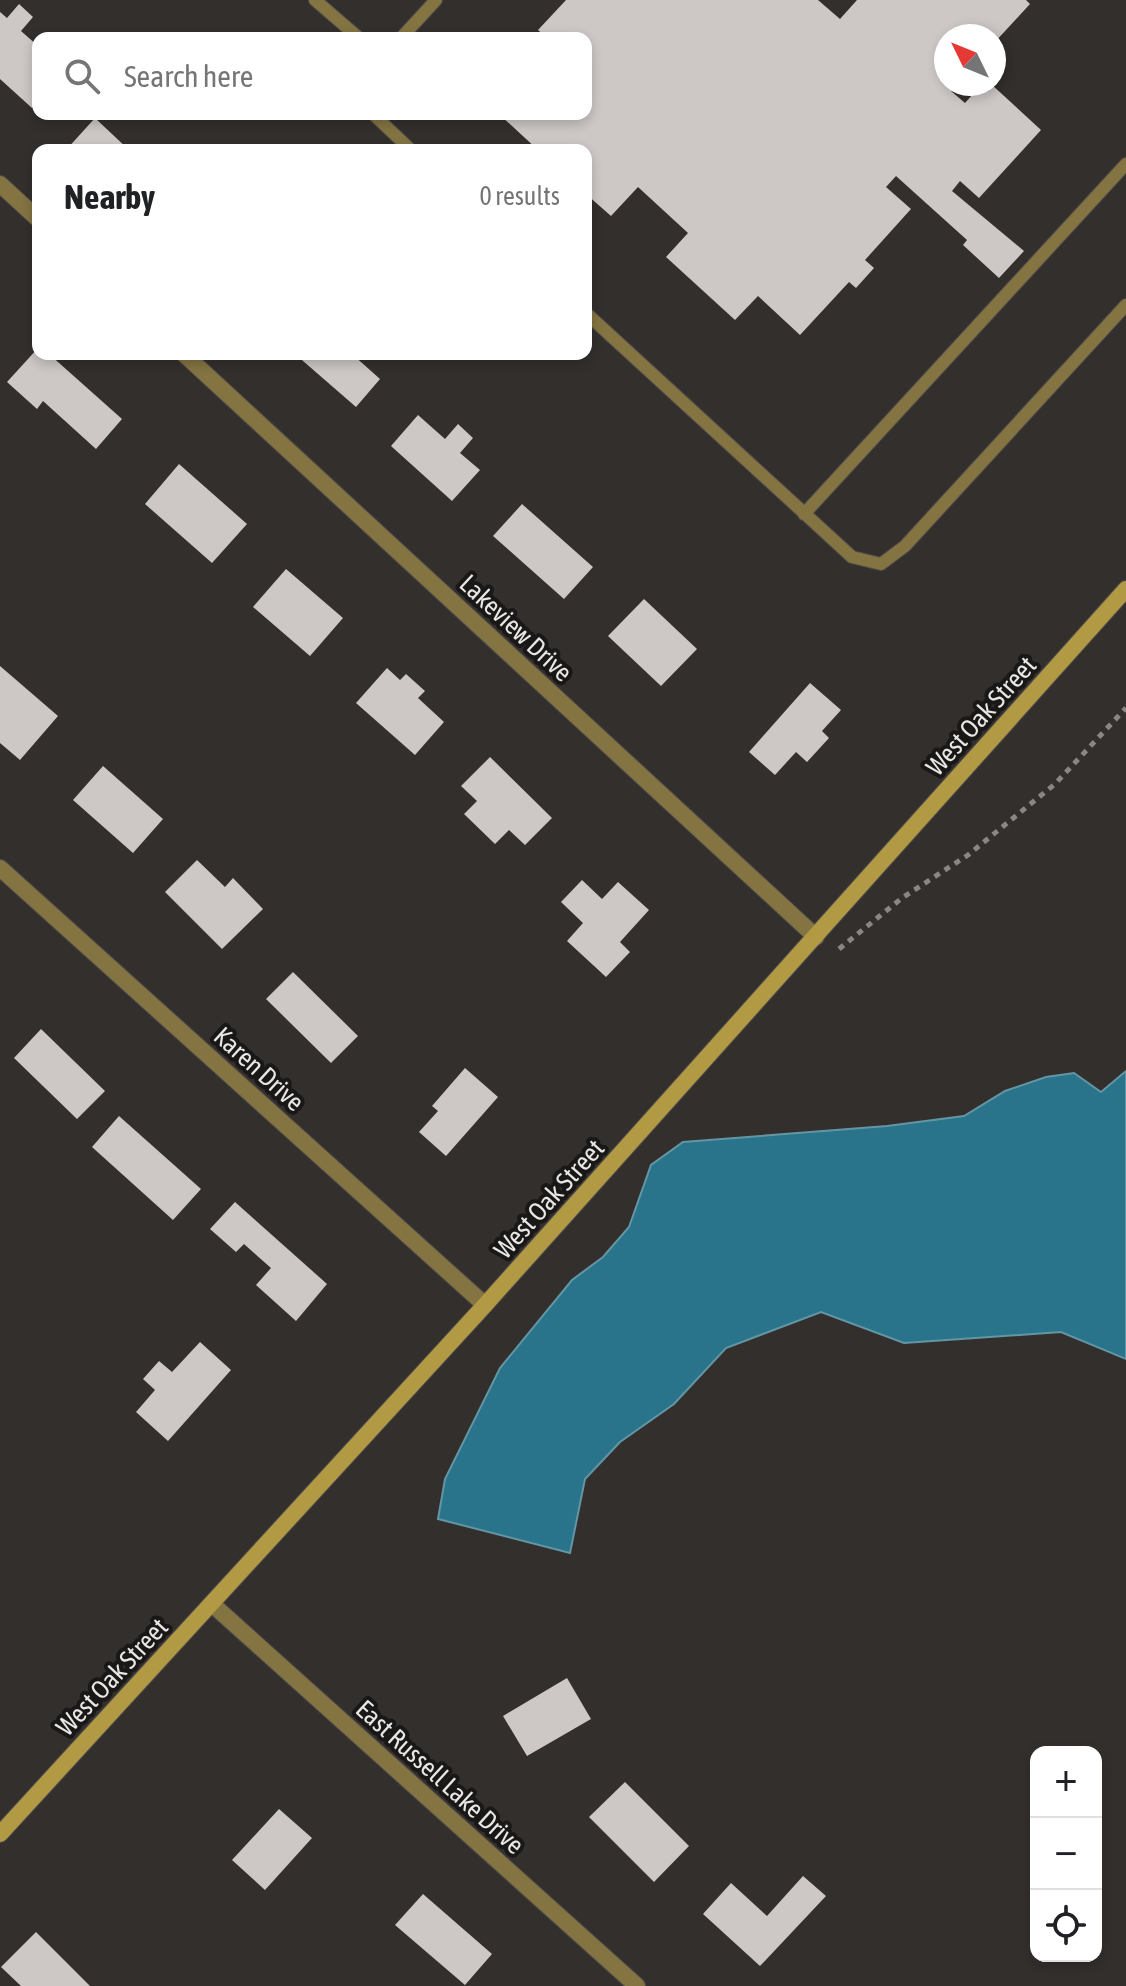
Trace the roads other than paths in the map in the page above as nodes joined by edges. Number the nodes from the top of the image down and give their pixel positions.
1 (315, 0) edge
2 (436, 0) edge
3 (352, 32) edge
4 (407, 32) edge
5 (379, 120) edge
6 (405, 144) edge
7 (1126, 164) edge
8 (0, 184) edge
9 (32, 213) edge
10 (1126, 305) edge
11 (592, 319) edge
12 (191, 360) edge
13 (804, 514) junction
14 (1126, 589) edge
15 (0, 868) edge
16 (816, 937) junction
17 (485, 1305) junction
18 (212, 1604) junction
19 (0, 1834) edge
20 (637, 1986) edge

1 - 3 lane
2 - 4 lane
5 - 6 lane
7 - 13 lane
8 - 9 street
10 - 13 lane
11 - 13 lane
12 - 16 street, Lakeview Drive
14 - 16 main road, West Oak Street
15 - 17 street, Karen Drive
16 - 17 main road, West Oak Street
17 - 18 main road, West Oak Street
18 - 19 main road, West Oak Street
18 - 20 street, East Russell Lake Drive

